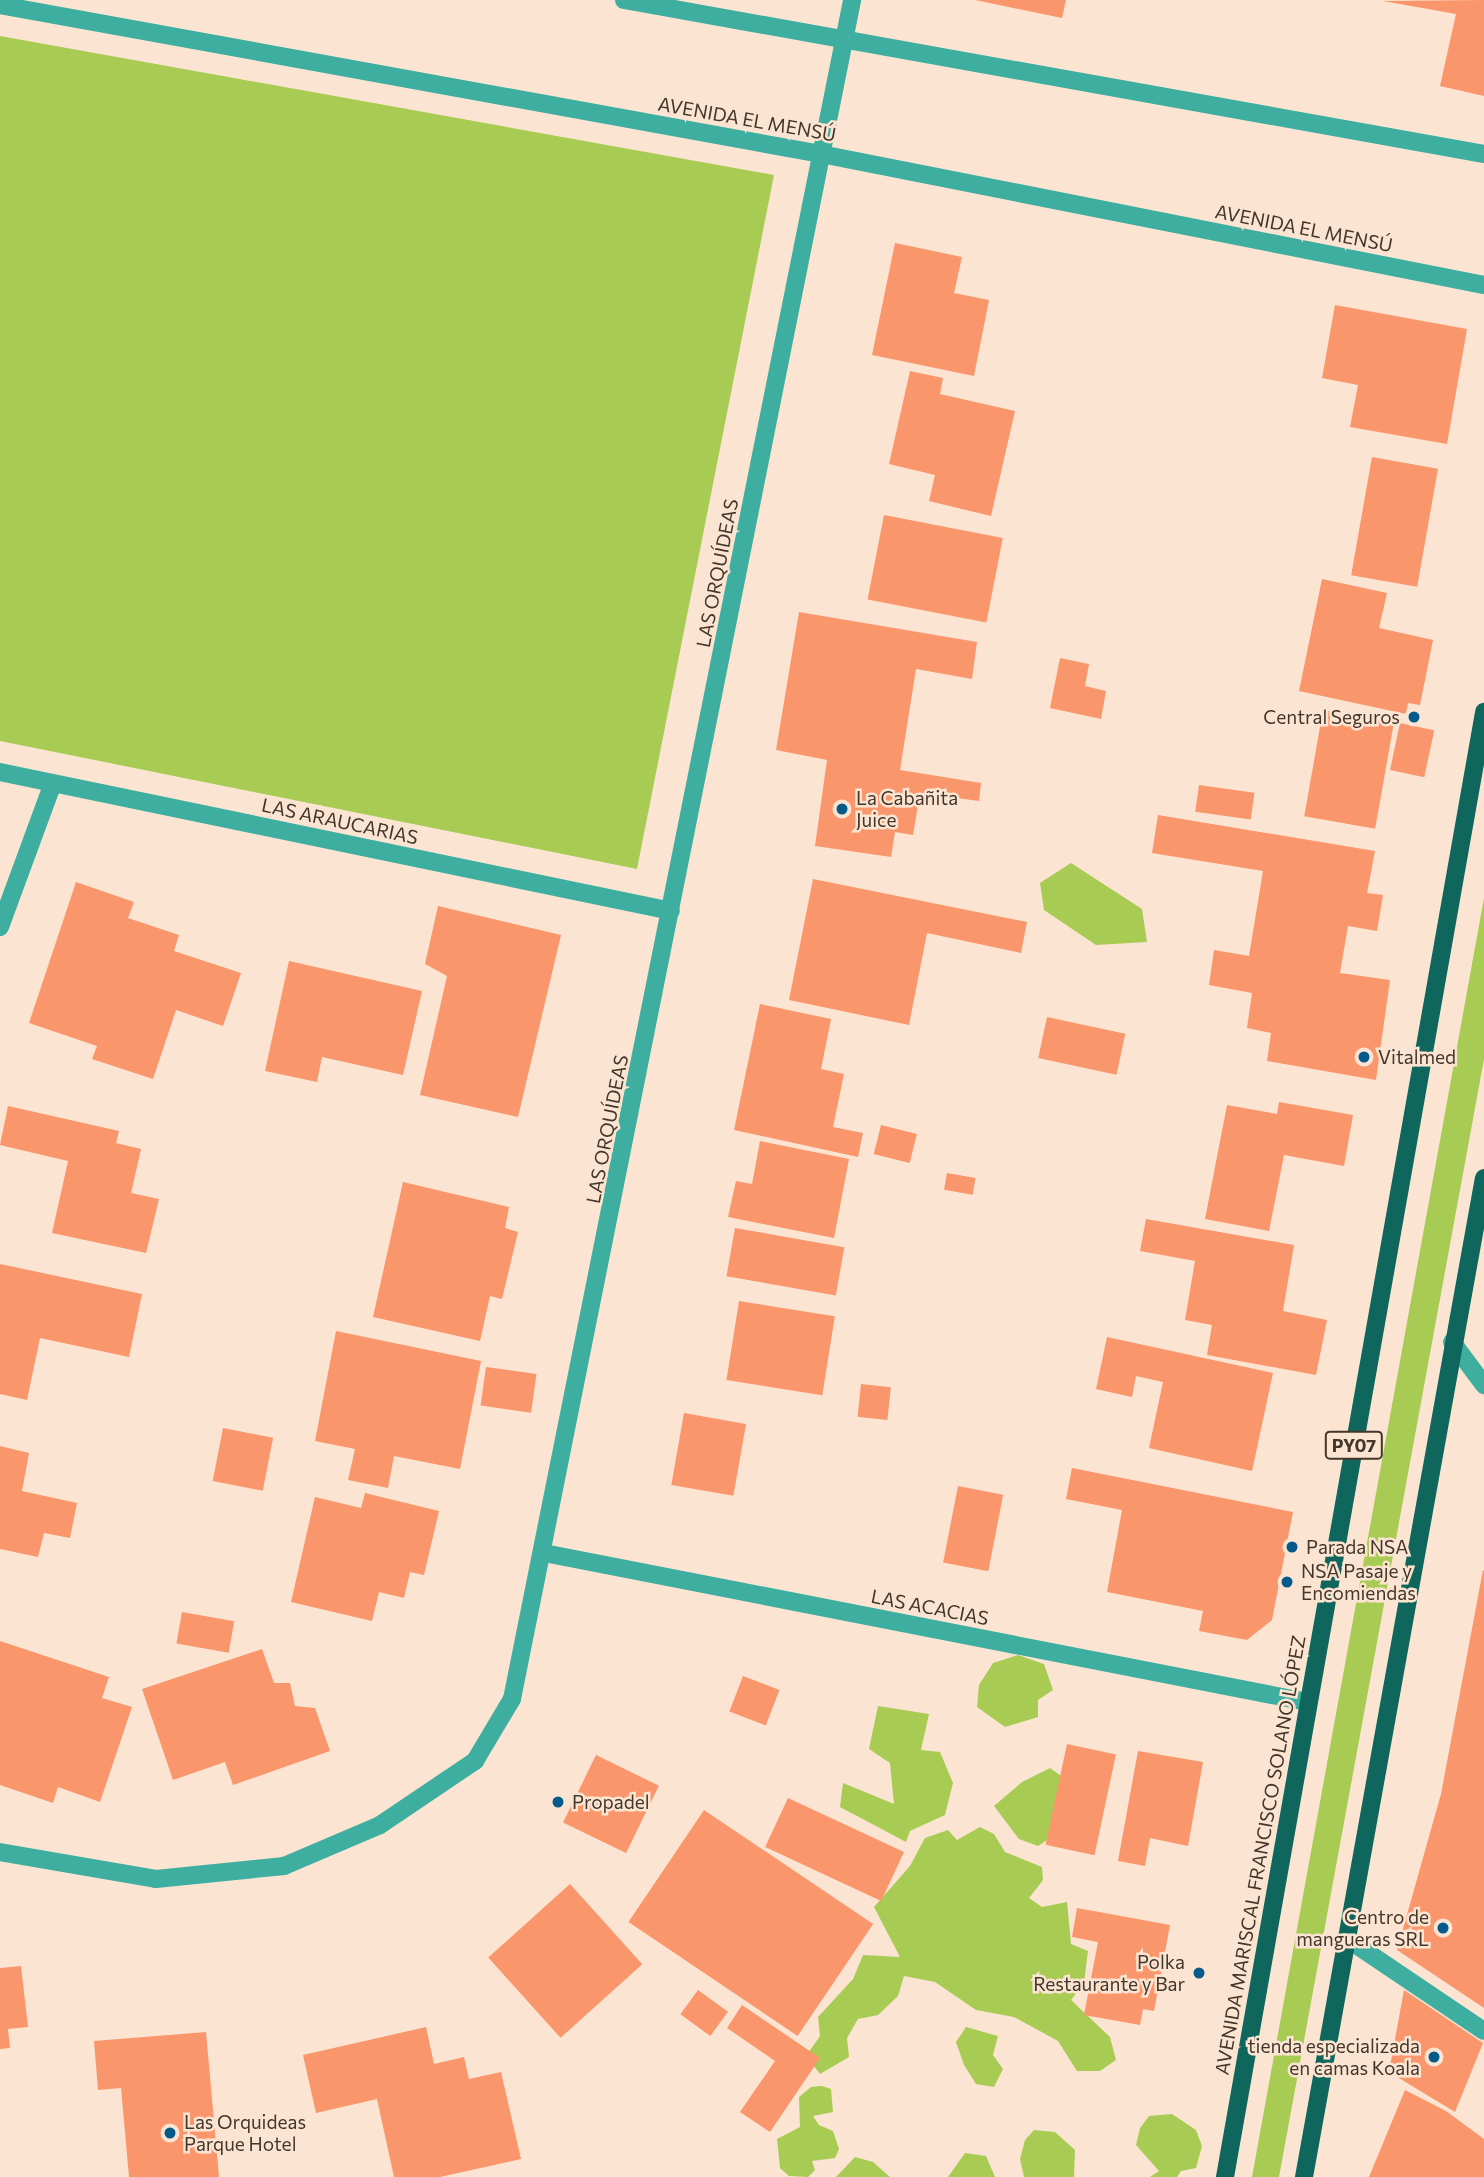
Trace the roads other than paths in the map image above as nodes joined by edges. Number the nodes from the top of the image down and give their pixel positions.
1 (624, 0) edge
2 (852, 0) edge
3 (0, 5) edge
4 (844, 40) junction
5 (821, 154) junction
6 (1484, 154) edge
7 (1484, 285) edge
8 (1484, 712) edge
9 (0, 772) edge
10 (53, 783) junction
11 (671, 911) junction
12 (0, 927) edge
13 (1484, 1178) edge
14 (1452, 1342) junction
15 (1484, 1385) edge
16 (544, 1553) junction
17 (1308, 1702) junction
18 (0, 1853) edge
19 (1346, 1938) junction
20 (1484, 2031) edge
21 (1225, 2177) edge
22 (1304, 2177) edge

1 - 4 street
2 - 4 street, LAS ORQUÍDEAS
3 - 5 street, AVENIDA EL MENSÚ
4 - 5 street, LAS ORQUÍDEAS
4 - 6 street
5 - 7 street, AVENIDA EL MENSÚ
5 - 11 street, LAS ORQUÍDEAS
8 - 17 main road, AVENIDA MARISCAL FRANCISCO SOLANO LÓPEZ / PY07
9 - 10 street, LAS ARAUCARIAS
10 - 11 street, LAS ARAUCARIAS
10 - 12 street
11 - 16 street, LAS ORQUÍDEAS
13 - 14 main road
14 - 15 street
14 - 19 main road
16 - 17 street, LAS ACACIAS
16 - 18 street, LAS ORQUÍDEAS
17 - 21 main road, AVENIDA MARISCAL FRANCISCO SOLANO LÓPEZ / PY07
19 - 20 street
19 - 22 main road

